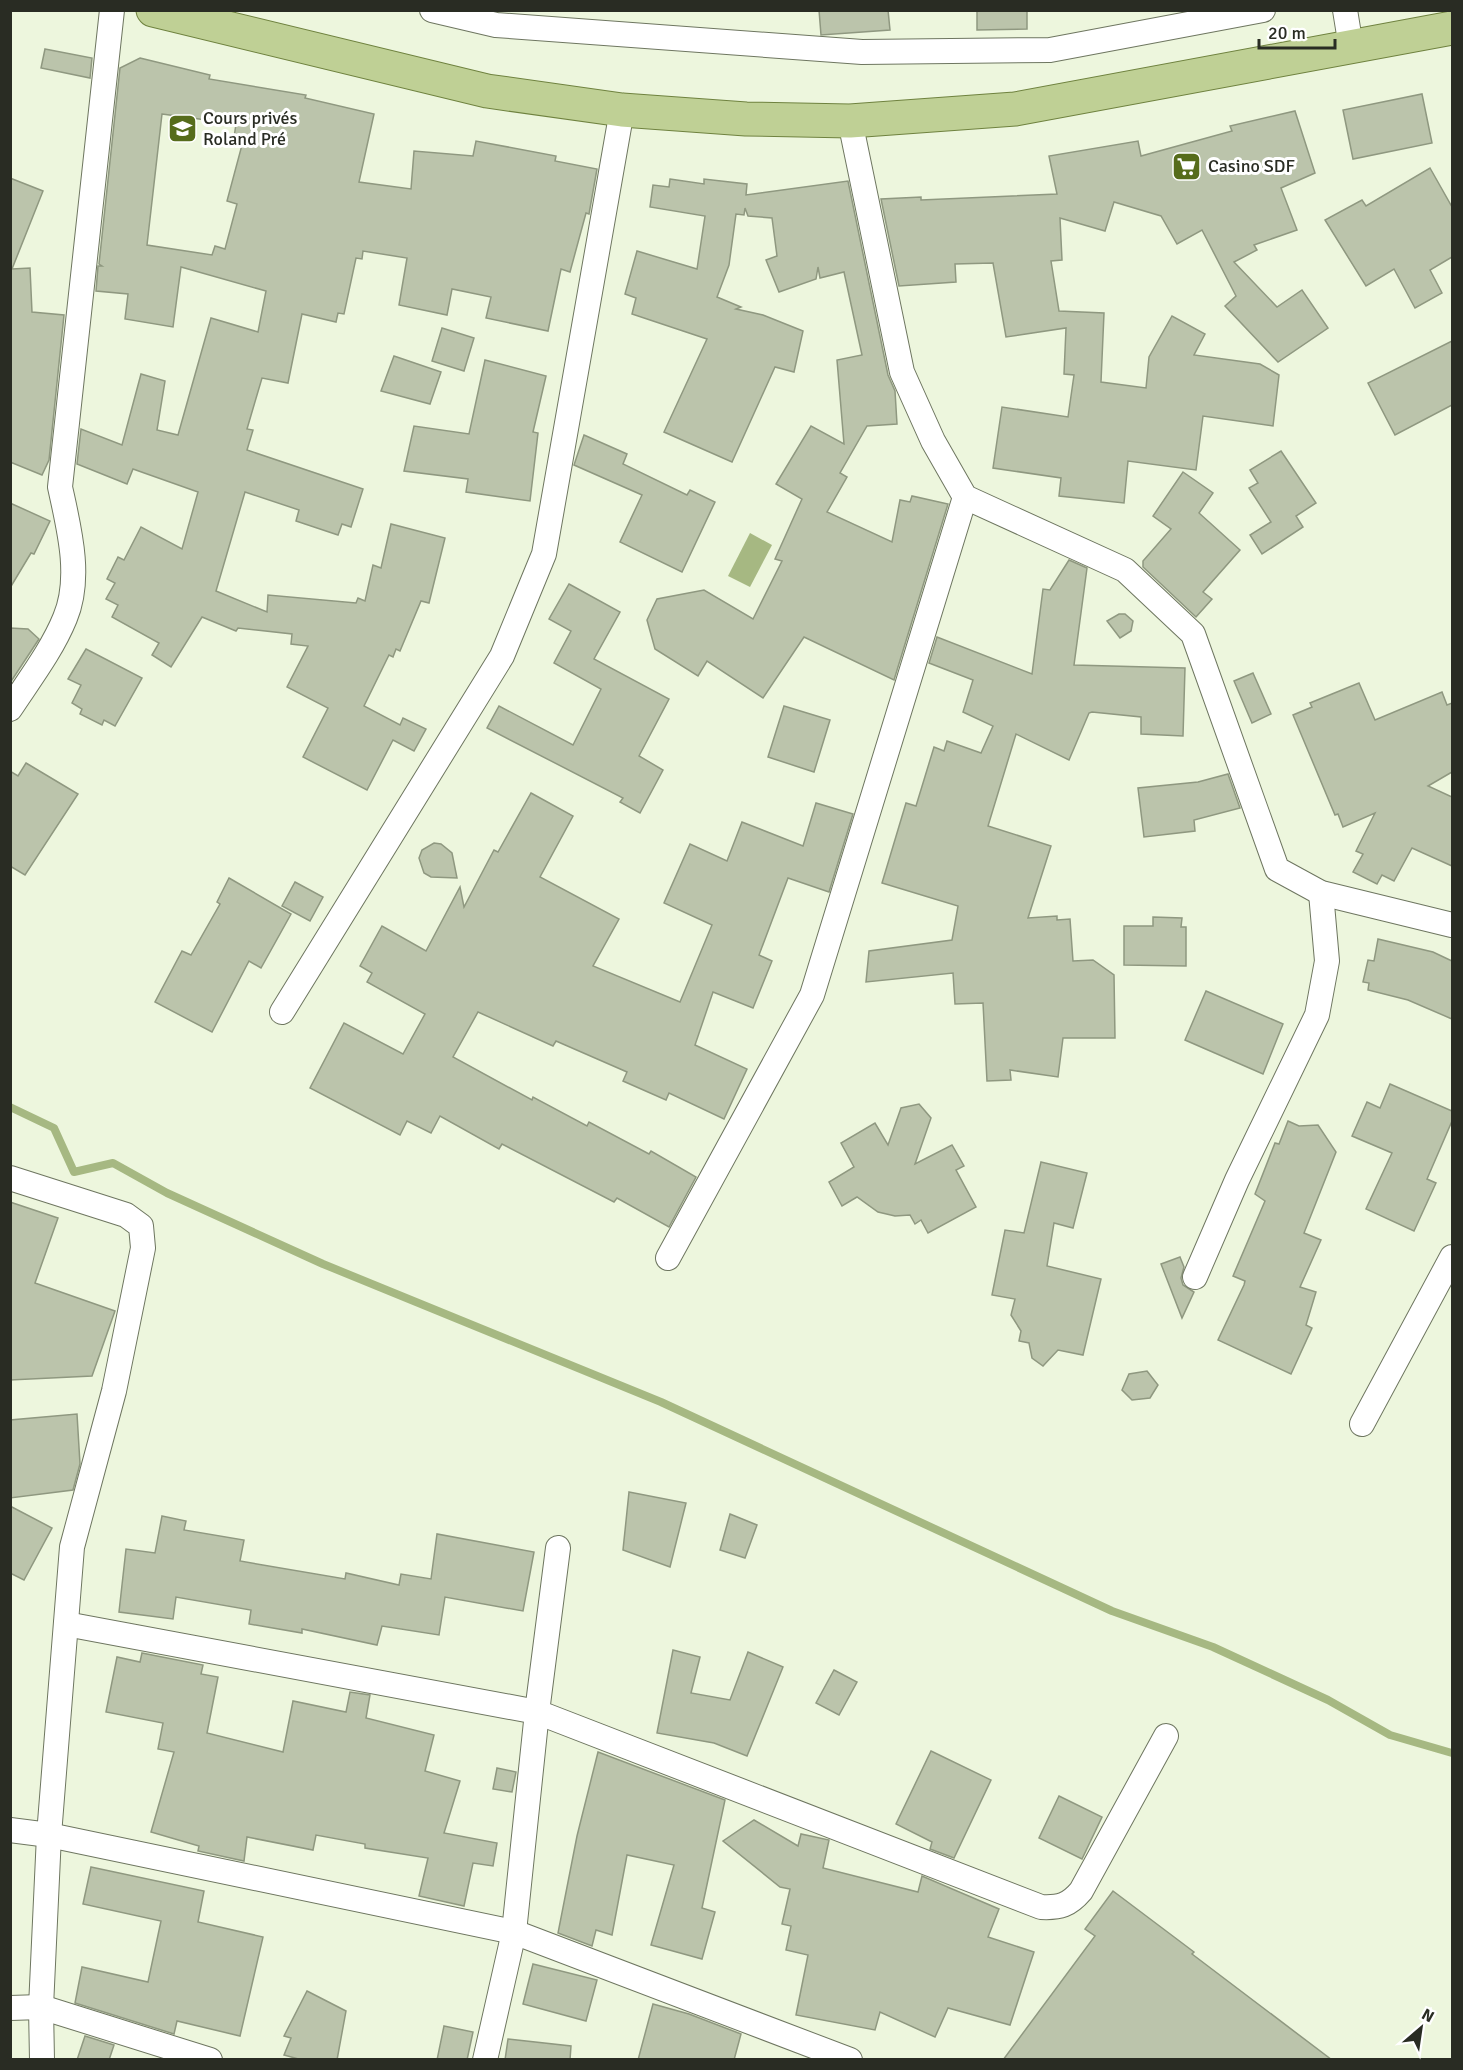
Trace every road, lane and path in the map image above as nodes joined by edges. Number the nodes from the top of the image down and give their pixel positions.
1 (112, 10) edge
2 (153, 10) edge
3 (432, 10) edge
4 (1263, 10) edge
5 (1345, 10) edge
6 (1452, 28) edge
7 (1351, 47) junction
8 (622, 110) junction
9 (850, 121) junction
10 (965, 497) junction
11 (10, 708) edge
12 (1321, 893) junction
13 (1452, 925) edge
14 (282, 1012) dead end
15 (10, 1178) edge
16 (1452, 1257) edge
17 (668, 1258) dead end
18 (1195, 1277) dead end
19 (1362, 1424) dead end
20 (558, 1548) dead end
21 (66, 1624) junction
22 (537, 1712) junction
23 (1166, 1736) dead end
24 (10, 1830) edge
25 (49, 1835) junction
26 (514, 1932) junction
27 (41, 2007) junction
28 (10, 2008) edge
29 (42, 2060) edge
30 (210, 2060) edge
31 (485, 2060) edge
32 (850, 2060) edge

1 - 11 street
2 - 8 main road
3 - 4 street
5 - 7 street
6 - 7 main road
7 - 9 main road
8 - 9 main road
8 - 14 street
9 - 10 street
10 - 12 street
10 - 17 street
12 - 13 street
12 - 18 street
15 - 21 street
16 - 19 street
20 - 22 street
21 - 22 street
21 - 25 street
22 - 23 street
22 - 26 street
24 - 25 street
25 - 26 street
25 - 27 street
26 - 31 street
26 - 32 street
27 - 28 street
27 - 29 street
27 - 30 street

